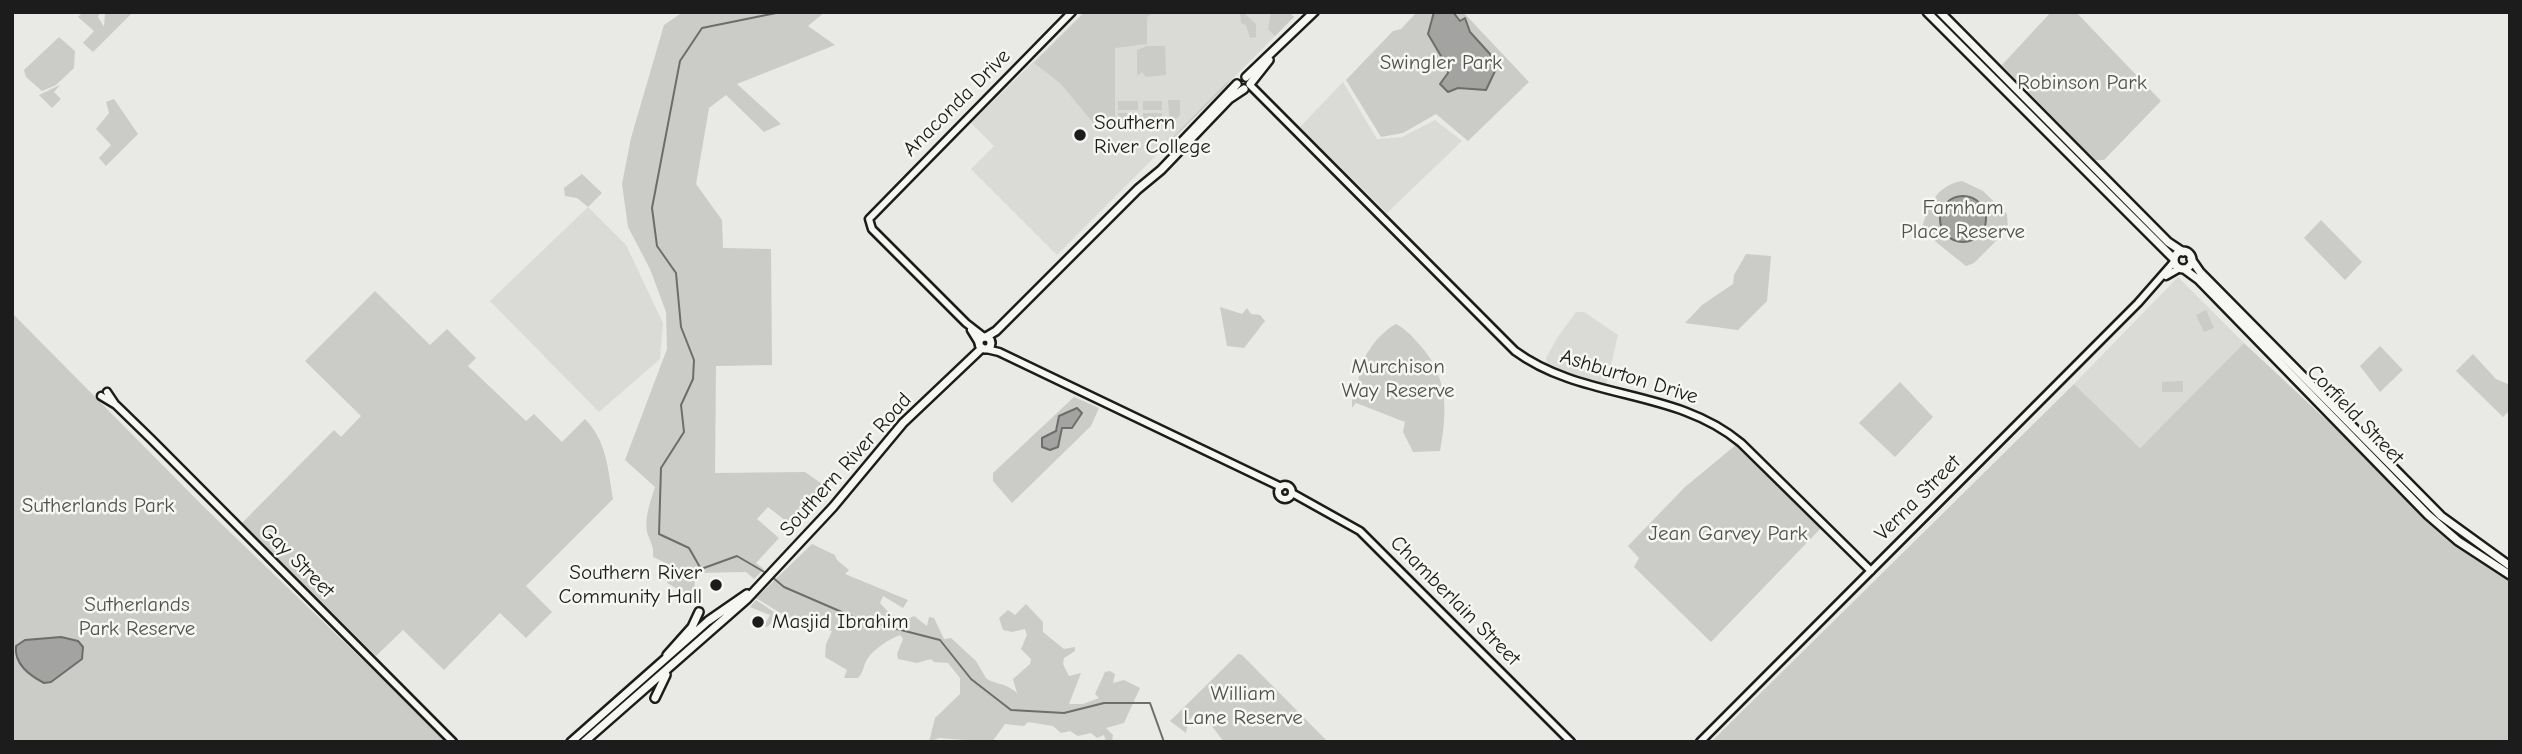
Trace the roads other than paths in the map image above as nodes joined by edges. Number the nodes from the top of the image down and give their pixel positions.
1 (1072, 12) edge
2 (1314, 12) edge
3 (1927, 12) edge
4 (1940, 12) edge
5 (1245, 84) junction
6 (869, 219) joint
7 (2183, 252) junction
8 (2191, 259) junction
9 (2178, 264) junction
10 (2242, 314) junction
11 (2255, 340) junction
12 (985, 343) junction
13 (104, 394) dead end
14 (2405, 478) junction
15 (1280, 489) junction
16 (1291, 495) junction
17 (2412, 499) junction
18 (2510, 566) edge
19 (1871, 571) junction
20 (2510, 575) edge
21 (754, 589) junction
22 (740, 606) junction
23 (699, 612) dead end
24 (708, 621) junction
25 (668, 671) junction
26 (650, 673) junction
27 (655, 698) dead end
28 (453, 742) edge
29 (571, 742) edge
30 (584, 742) edge
31 (1571, 742) edge
32 (1700, 742) edge

1 - 6 main road, Anaconda Drive
2 - 5 main road, Southern River Road
3 - 9 main road, Corfield Street
4 - 7 main road
5 - 12 main road, Southern River Road
5 - 19 main road, Ashburton Drive
6 - 12 main road, Chamberlain Street
7 - 8 main road, Corfield Street
7 - 9 main road
8 - 9 main road
8 - 10 main road, Corfield Street
9 - 11 main road, Corfield Street
9 - 19 main road, Verna Street
10 - 11 main road
10 - 14 main road, Corfield Street
11 - 17 main road, Corfield Street
12 - 15 main road, Chamberlain Street
12 - 21 main road, Southern River Road
13 - 28 main road, Gay Street
14 - 17 main road
14 - 18 main road, Corfield Street
15 - 16 main road, Chamberlain Street
15 - 16 main road, Chamberlain Street
16 - 31 main road, Chamberlain Street
17 - 20 main road, Corfield Street
19 - 32 main road, Verna Street
21 - 22 main road, Southern River Road
21 - 24 main road, Southern River Road
22 - 24 main road
22 - 25 main road, Southern River Road
23 - 26 main road
24 - 26 main road, Southern River Road
25 - 27 main road
25 - 30 main road, Southern River Road
26 - 29 main road, Southern River Road

